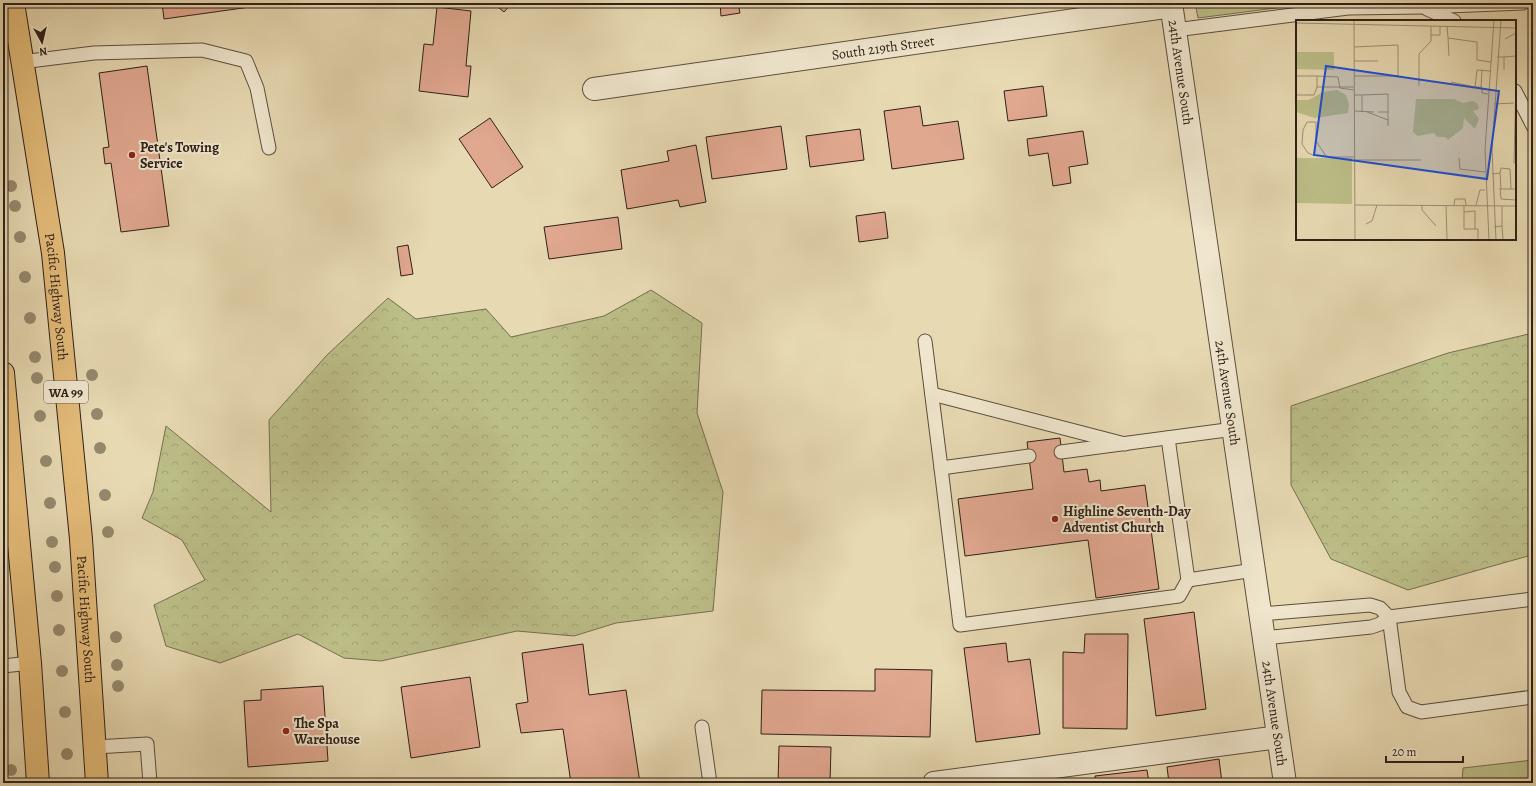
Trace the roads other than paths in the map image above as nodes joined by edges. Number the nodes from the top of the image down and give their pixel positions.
1 (13, 3) edge
2 (1523, 3) edge
3 (1172, 4) edge
4 (1424, 7) junction
5 (1452, 20) edge
6 (1176, 30) junction
7 (21, 62) junction
8 (594, 89) dead end
9 (1516, 93) edge
10 (1533, 126) edge
11 (269, 148) dead end
12 (924, 341) dead end
13 (3, 373) edge
14 (932, 394) junction
15 (1234, 429) junction
16 (1168, 438) junction
17 (1124, 444) junction
18 (1061, 452) dead end
19 (1028, 456) dead end
20 (941, 468) junction
21 (1254, 570) junction
22 (1188, 580) junction
23 (1533, 599) edge
24 (1260, 614) junction
25 (1389, 616) junction
26 (1264, 638) junction
27 (30, 663) junction
28 (3, 666) edge
29 (1533, 697) edge
30 (702, 727) dead end
31 (1278, 737) junction
32 (95, 747) junction
33 (38, 783) edge
34 (97, 783) edge
35 (150, 783) edge
36 (710, 783) edge
37 (934, 783) edge
38 (1285, 783) edge

1 - 7 main road, Pacific Highway South / WA 99
2 - 4 lane
3 - 6 street, 24th Avenue South
3 - 8 street, South 219th Street
4 - 5 lane
4 - 6 lane
6 - 15 street, 24th Avenue South
7 - 11 lane
7 - 32 main road, Pacific Highway South / WA 99
9 - 10 lane
12 - 14 lane
13 - 27 main road
14 - 17 lane
14 - 20 lane
15 - 16 lane
15 - 21 street, 24th Avenue South
16 - 17 lane
16 - 22 lane
17 - 18 lane
19 - 20 lane
20 - 22 lane
21 - 22 lane
21 - 24 street, 24th Avenue South
23 - 25 lane
24 - 25 lane
24 - 26 street, 24th Avenue South
25 - 26 lane
25 - 29 lane
26 - 31 street, 24th Avenue South
27 - 28 lane
27 - 33 main road
30 - 36 lane
31 - 37 street
31 - 38 street, 24th Avenue South
32 - 34 main road, Pacific Highway South / WA 99
32 - 35 lane

